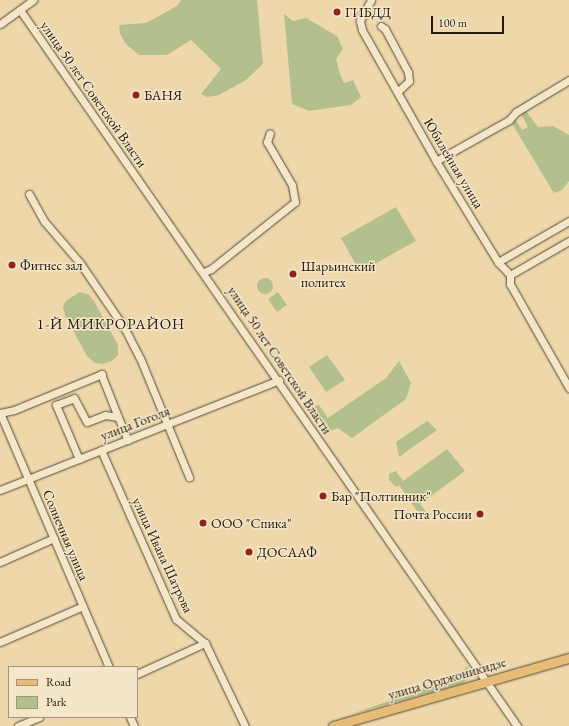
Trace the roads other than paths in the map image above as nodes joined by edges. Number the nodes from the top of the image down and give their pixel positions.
1 (32, 0) edge
2 (371, 0) edge
3 (20, 10) junction
4 (0, 24) edge
5 (381, 26) dead end
6 (569, 80) edge
7 (398, 92) junction
8 (270, 133) dead end
9 (436, 161) junction
10 (29, 194) dead end
11 (569, 221) edge
12 (569, 241) edge
13 (498, 262) junction
14 (204, 272) junction
15 (510, 275) junction
16 (279, 380) junction
17 (569, 388) edge
18 (0, 413) edge
19 (118, 416) junction
20 (2, 421) edge
21 (166, 425) junction
22 (128, 440) junction
23 (100, 450) junction
24 (79, 459) junction
25 (189, 477) dead end
26 (28, 479) junction
27 (0, 490) edge
28 (54, 538) junction
29 (0, 562) edge
30 (83, 606) junction
31 (0, 642) edge
32 (205, 643) junction
33 (569, 658) edge
34 (109, 666) edge
35 (138, 674) edge
36 (484, 682) junction
37 (37, 718) edge
38 (350, 723) edge
39 (18, 726) edge
40 (245, 726) edge
41 (333, 726) edge
42 (517, 726) edge

1 - 3 street
2 - 7 street, Юбилейная улица
3 - 4 street
3 - 14 street, улица 50 лет Советской Власти
5 - 7 street
6 - 9 street
7 - 9 street, Юбилейная улица
8 - 14 street
9 - 13 street, Юбилейная улица
10 - 21 street
11 - 13 street
12 - 15 street
13 - 15 street, Юбилейная улица
14 - 16 street, улица 50 лет Советской Власти
15 - 17 street
16 - 21 street, улица Гоголя
16 - 36 street, улица 50 лет Советской Власти
18 - 19 street
18 - 20 street, Солнечная улица
19 - 22 street
19 - 24 street
20 - 26 street, Солнечная улица
21 - 22 street, улица Гоголя
21 - 25 street
22 - 23 street, улица Гоголя
23 - 24 street, улица Гоголя
23 - 32 street, улица Ивана Шатрова
24 - 26 street, улица Гоголя
26 - 27 street, улица Гоголя
26 - 28 street, Солнечная улица
28 - 29 street
28 - 30 street, Солнечная улица
30 - 31 street
30 - 34 street, Солнечная улица
32 - 35 street
32 - 40 street, улица Ивана Шатрова
33 - 36 main road, улица Орджоникидзе
36 - 38 main road, улица Орджоникидзе
36 - 42 street, улица 50 лет Советской Власти
37 - 39 street
38 - 41 main road, улица Орджоникидзе

